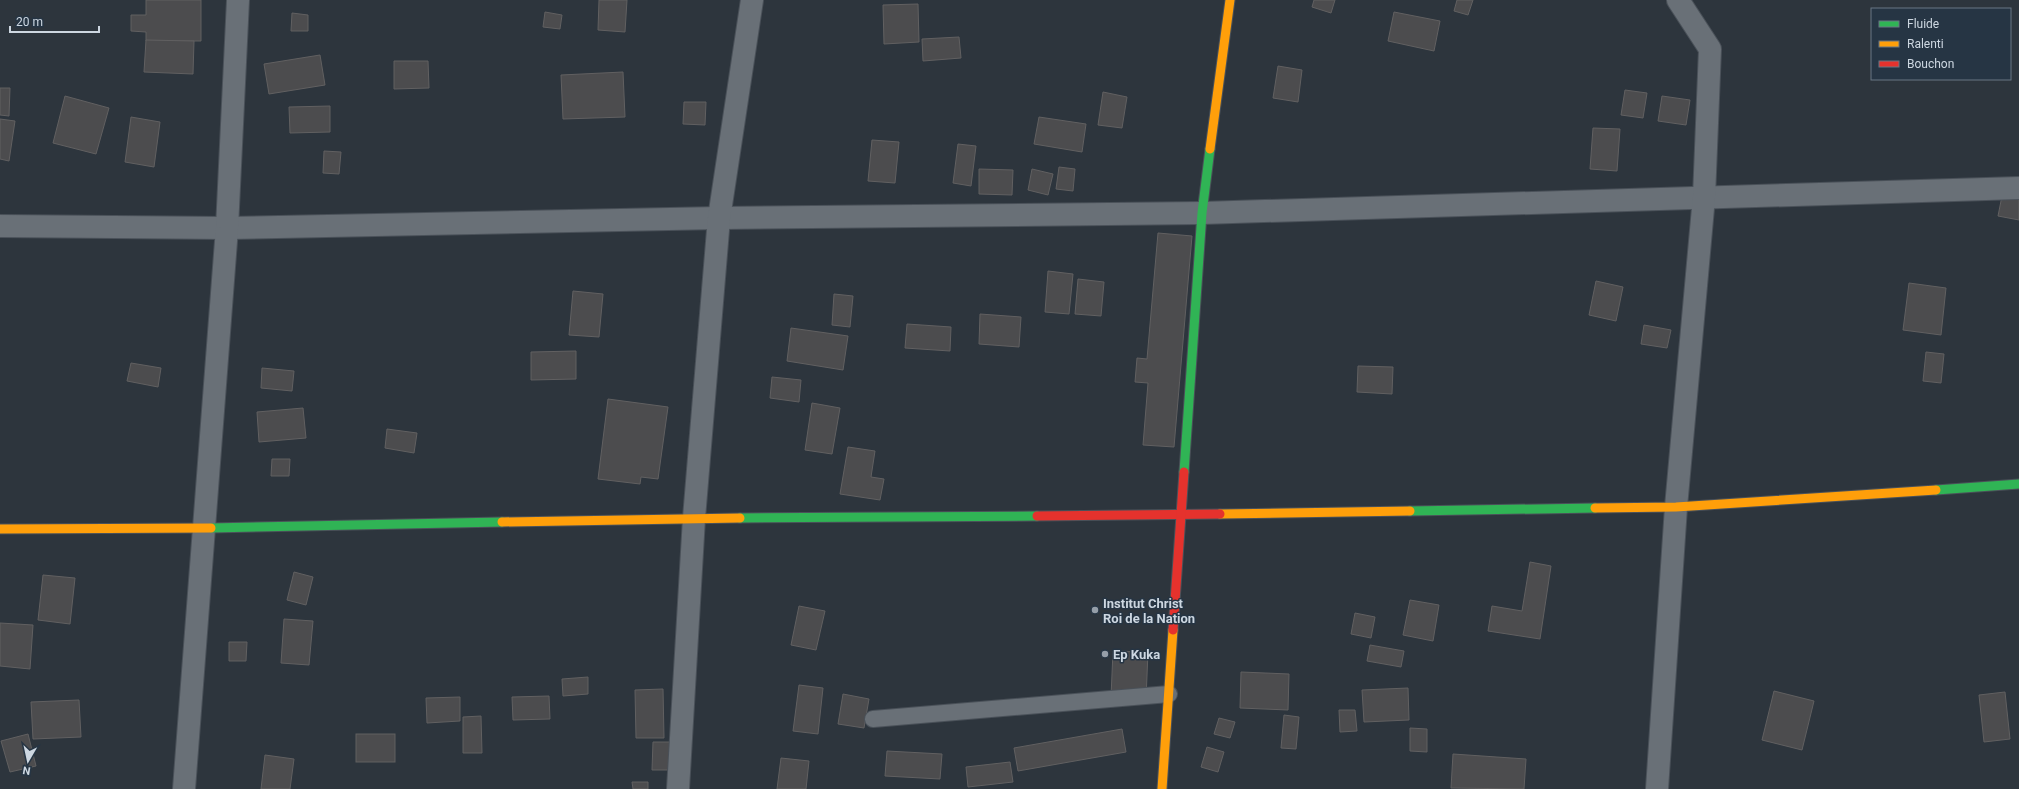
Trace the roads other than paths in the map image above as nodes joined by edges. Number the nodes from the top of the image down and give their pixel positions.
1 (238, 0) edge
2 (752, 0) edge
3 (1230, 0) edge
4 (1678, 0) edge
5 (2019, 188) edge
6 (1704, 197) junction
7 (1202, 213) junction
8 (719, 218) junction
9 (0, 226) edge
10 (227, 228) junction
11 (2019, 484) edge
12 (1676, 507) junction
13 (1182, 515) junction
14 (694, 518) junction
15 (205, 528) junction
16 (0, 529) edge
17 (1169, 694) junction
18 (873, 719) dead end
19 (184, 789) edge
20 (678, 789) edge
21 (1162, 789) edge
22 (1657, 789) edge

1 - 10 street
2 - 8 street
3 - 7 street
4 - 6 street
5 - 6 street
6 - 7 street
6 - 12 street
7 - 8 street
7 - 13 street
8 - 10 street
8 - 14 street
9 - 10 street
10 - 15 street
11 - 12 street
12 - 13 street
12 - 22 street
13 - 14 street
13 - 17 street
14 - 15 street
14 - 20 street
15 - 16 street
15 - 19 street
17 - 18 lane
17 - 21 street

